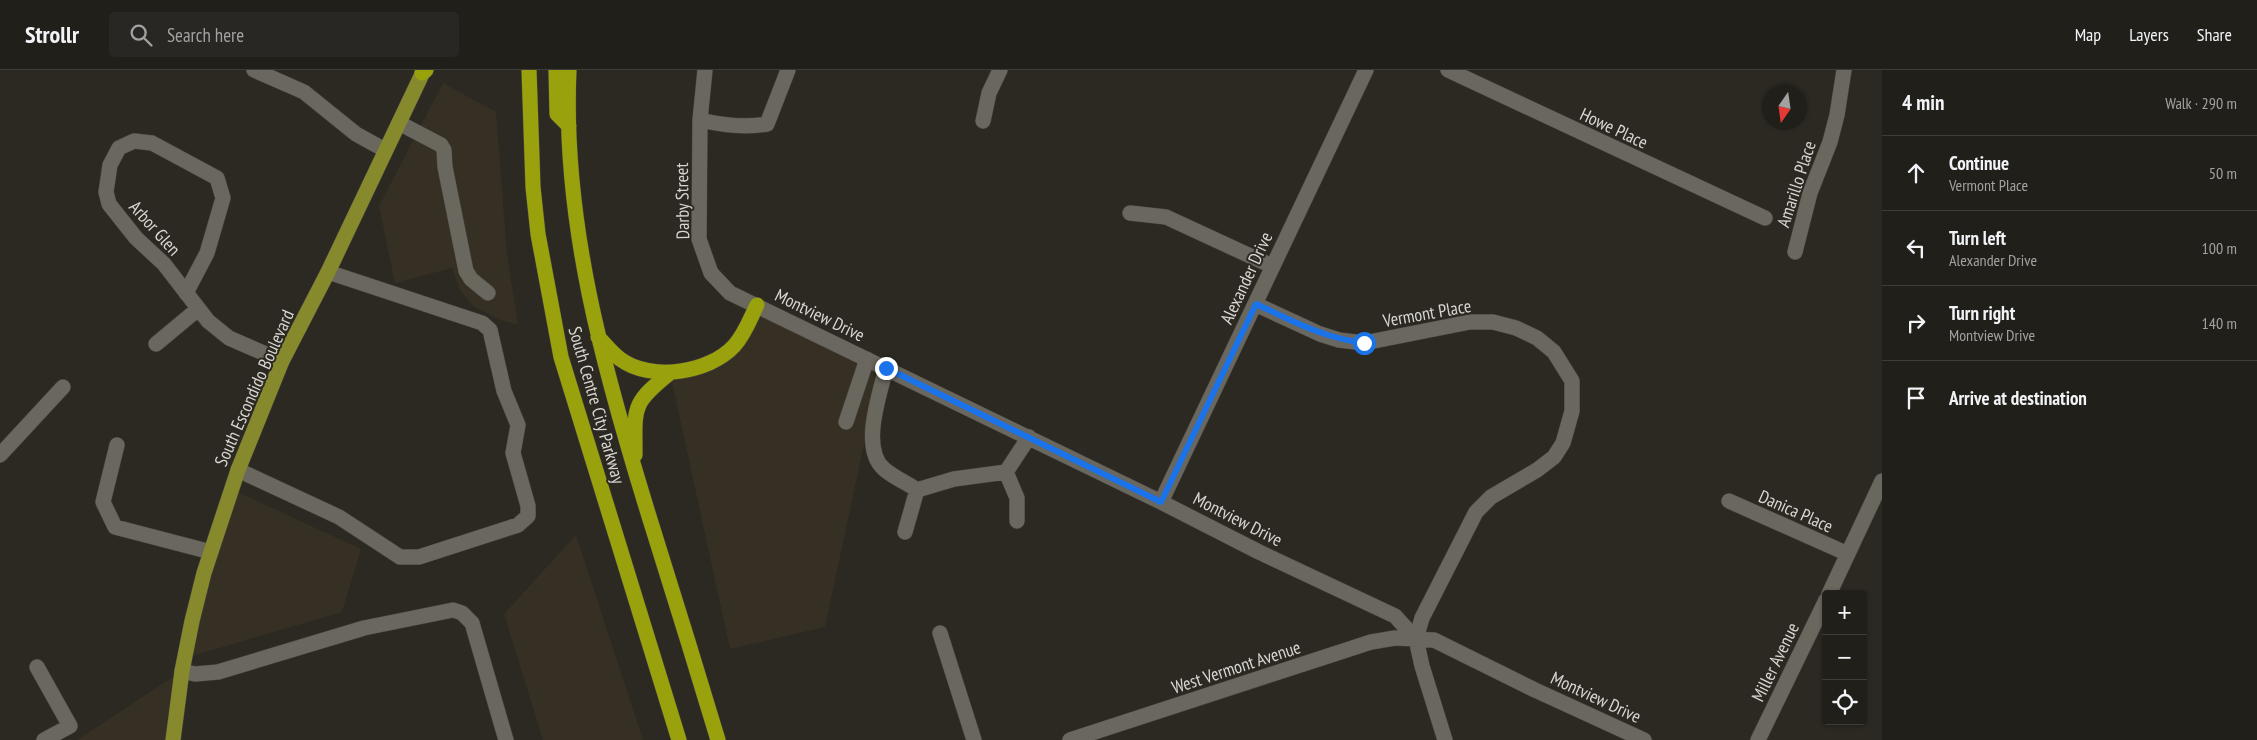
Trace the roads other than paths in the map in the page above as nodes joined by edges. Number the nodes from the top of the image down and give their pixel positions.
1 (254, 70) edge
2 (519, 70) edge
3 (529, 70) edge
4 (556, 70) edge
5 (569, 70) edge
6 (705, 70) edge
7 (788, 70) edge
8 (1000, 70) edge
9 (1366, 70) edge
10 (1448, 70) edge
11 (1844, 70) edge
12 (424, 71) edge
13 (529, 99) junction
14 (700, 120) junction
15 (983, 121) dead end
16 (399, 123) junction
17 (569, 126) junction
18 (385, 150) junction
19 (1130, 213) dead end
20 (1765, 218) dead end
21 (1795, 252) dead end
22 (1272, 266) junction
23 (328, 272) junction
24 (186, 293) junction
25 (488, 293) dead end
26 (1256, 304) junction
27 (757, 305) junction
28 (198, 308) junction
29 (597, 336) junction
30 (156, 344) dead end
31 (867, 358) junction
32 (282, 361) junction
33 (886, 368) junction
34 (670, 373) junction
35 (63, 387) dead end
36 (846, 422) dead end
37 (1029, 437) junction
38 (117, 445) dead end
39 (2, 449) edge
40 (634, 468) junction
41 (238, 470) junction
42 (1006, 472) junction
43 (1881, 487) edge
44 (917, 490) junction
45 (1729, 501) dead end
46 (1161, 502) junction
47 (1017, 521) dead end
48 (905, 532) dead end
49 (211, 552) junction
50 (1848, 554) junction
51 (1831, 590) edge
52 (1822, 608) edge
53 (940, 633) dead end
54 (1416, 639) junction
55 (37, 667) dead end
56 (182, 671) junction
57 (44, 740) edge
58 (173, 740) edge
59 (506, 740) edge
60 (679, 740) edge
61 (718, 740) edge
62 (974, 740) edge
63 (1070, 740) edge
64 (1445, 740) edge
65 (1644, 740) edge
66 (1758, 740) edge

1 - 18 street
2 - 13 highway
3 - 13 highway, South Centre City Parkway
4 - 17 highway
5 - 17 highway, South Centre City Parkway
6 - 14 street, Darby Street
7 - 14 street
8 - 15 street
9 - 22 street, Alexander Drive
10 - 20 street, Howe Place
11 - 21 street, Amarillo Place
12 - 16 main road, South Escondido Boulevard
13 - 60 highway, South Centre City Parkway
14 - 27 street, Darby Street
16 - 18 main road, South Escondido Boulevard
16 - 25 street
17 - 29 highway, South Centre City Parkway
18 - 23 main road, South Escondido Boulevard
19 - 22 street
22 - 26 street, Alexander Drive
23 - 32 main road, South Escondido Boulevard
23 - 41 street
24 - 24 street, Arbor Glen
24 - 28 street, Arbor Glen
26 - 46 street, Alexander Drive
26 - 54 street, Vermont Place
27 - 31 street, Montview Drive
27 - 34 highway
28 - 30 street
28 - 32 street, Arbor Glen
29 - 34 highway
29 - 40 highway, South Centre City Parkway
31 - 33 street, Montview Drive
31 - 36 street
32 - 41 main road, South Escondido Boulevard
33 - 37 street, Montview Drive
33 - 44 street
34 - 40 highway
35 - 39 street
37 - 42 street
37 - 46 street, Montview Drive
38 - 49 street
40 - 61 highway, South Centre City Parkway
41 - 49 main road, South Escondido Boulevard
42 - 44 street
42 - 47 street
43 - 50 street
44 - 48 street
45 - 50 street, Danica Place
46 - 54 street, Montview Drive
49 - 56 main road, South Escondido Boulevard
50 - 51 street
52 - 66 street, Miller Avenue
53 - 62 street
54 - 63 street, West Vermont Avenue
54 - 64 street
54 - 65 street, Montview Drive
55 - 57 street
56 - 58 main road, South Escondido Boulevard
56 - 59 street

